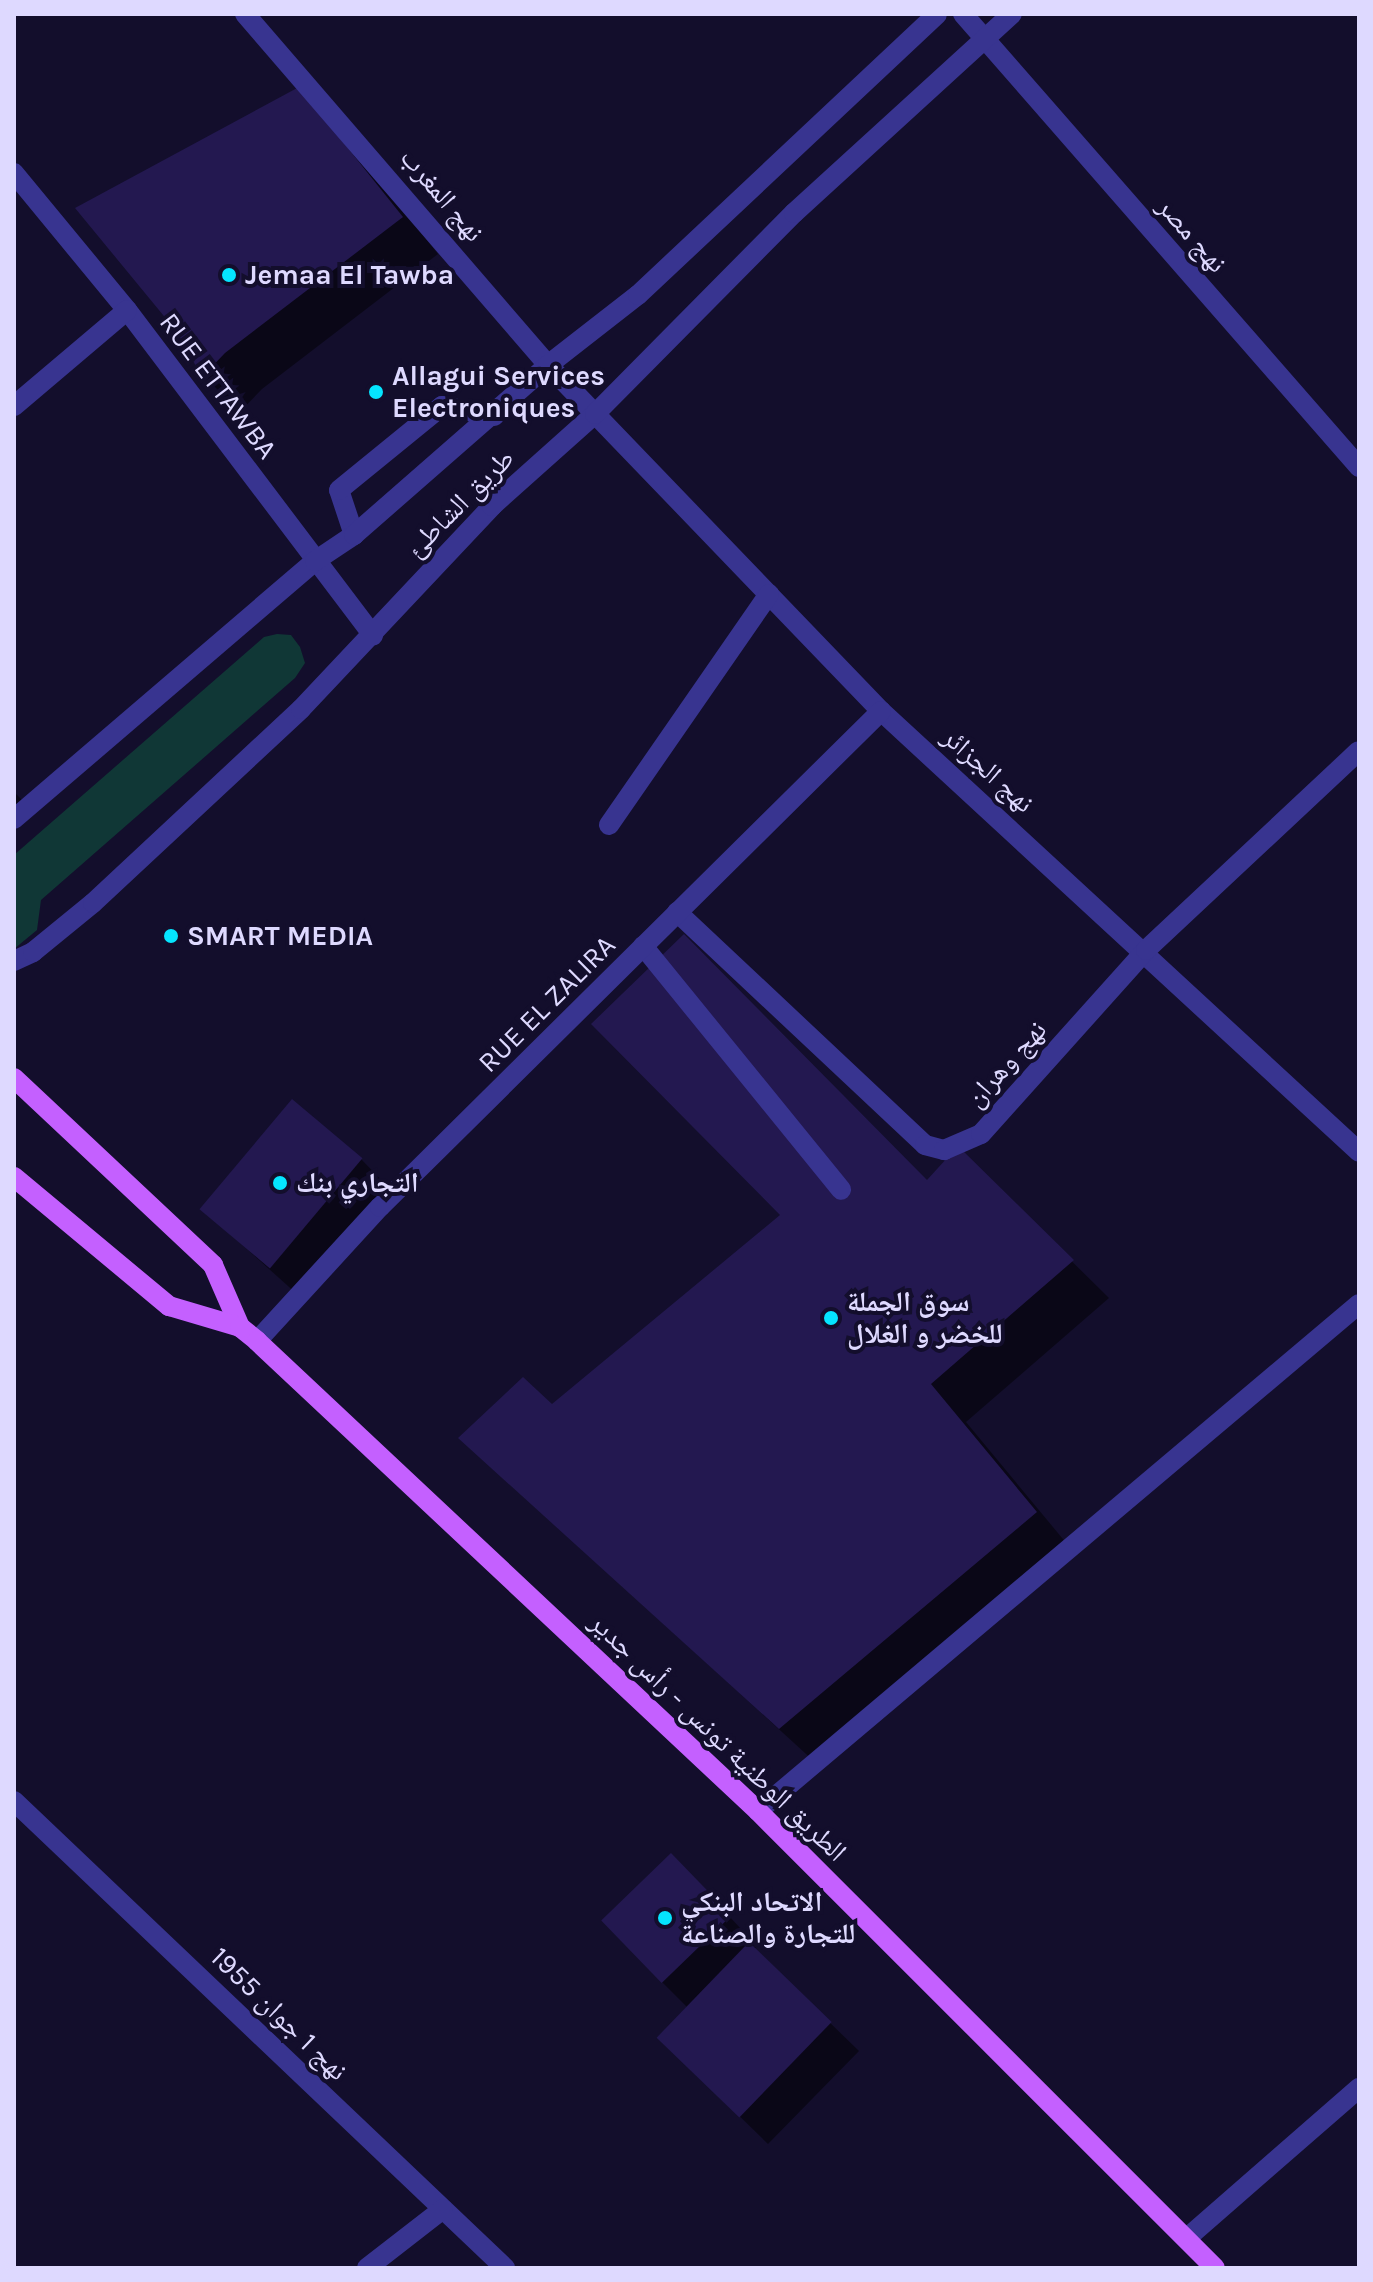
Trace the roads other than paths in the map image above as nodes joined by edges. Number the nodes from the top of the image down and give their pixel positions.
1 (245, 14) edge
2 (937, 14) edge
3 (963, 14) edge
4 (1012, 14) edge
5 (984, 40) junction
6 (14, 173) edge
7 (127, 310) junction
8 (548, 365) junction
9 (14, 406) edge
10 (595, 414) junction
11 (494, 416) junction
12 (1359, 467) edge
13 (354, 535) junction
14 (315, 561) junction
15 (769, 594) junction
16 (373, 635) junction
17 (881, 711) junction
18 (1359, 751) edge
19 (14, 819) edge
20 (609, 825) dead end
21 (677, 912) junction
22 (643, 946) junction
23 (1146, 950) junction
24 (14, 961) edge
25 (14, 1078) edge
26 (1359, 1152) edge
27 (14, 1177) edge
28 (841, 1190) dead end
29 (1359, 1304) edge
30 (240, 1327) junction
31 (257, 1341) junction
32 (14, 1801) edge
33 (758, 1811) junction
34 (1359, 2088) edge
35 (443, 2209) junction
36 (1187, 2238) junction
37 (367, 2268) edge
38 (505, 2268) edge
39 (1215, 2268) edge

1 - 8 street, نهج المغرب
2 - 8 street, طريق الشاطئ
3 - 5 street, نهج مصر
4 - 5 street, طريق الشاطئ
5 - 10 street, طريق الشاطئ
5 - 12 street, نهج مصر
6 - 7 street, RUE ETTAWBA
7 - 9 street
7 - 14 street, RUE ETTAWBA
8 - 10 street, نهج المغرب
8 - 11 street, طريق الشاطئ
10 - 15 street, نهج الجزائر
10 - 16 street, طريق الشاطئ
11 - 13 street, طريق الشاطئ
11 - 13 street
13 - 14 street, طريق الشاطئ
14 - 16 street, RUE ETTAWBA
14 - 19 street, طريق الشاطئ
15 - 17 street, نهج الجزائر
15 - 20 street
16 - 24 street, طريق الشاطئ
17 - 21 street, RUE EL ZALIRA
17 - 23 street, نهج الجزائر
18 - 23 street, نهج وهران
21 - 22 street, RUE EL ZALIRA
21 - 23 street, نهج وهران
22 - 28 street
22 - 31 street, RUE EL ZALIRA
23 - 26 street, نهج الجزائر
25 - 30 main road, الطريق الوطنية تونس - رأس جدير
27 - 30 main road, الطريق الوطنية تونس - رأس جدير
29 - 33 street
30 - 31 main road, الطريق الوطنية تونس - رأس جدير
31 - 33 main road, الطريق الوطنية تونس - رأس جدير
32 - 35 street, نهج 1 جوان 1955
33 - 36 main road, الطريق الوطنية تونس - رأس جدير
34 - 36 street
35 - 37 street
35 - 38 street, نهج 1 جوان 1955
36 - 39 main road, الطريق الوطنية تونس - رأس جدير

